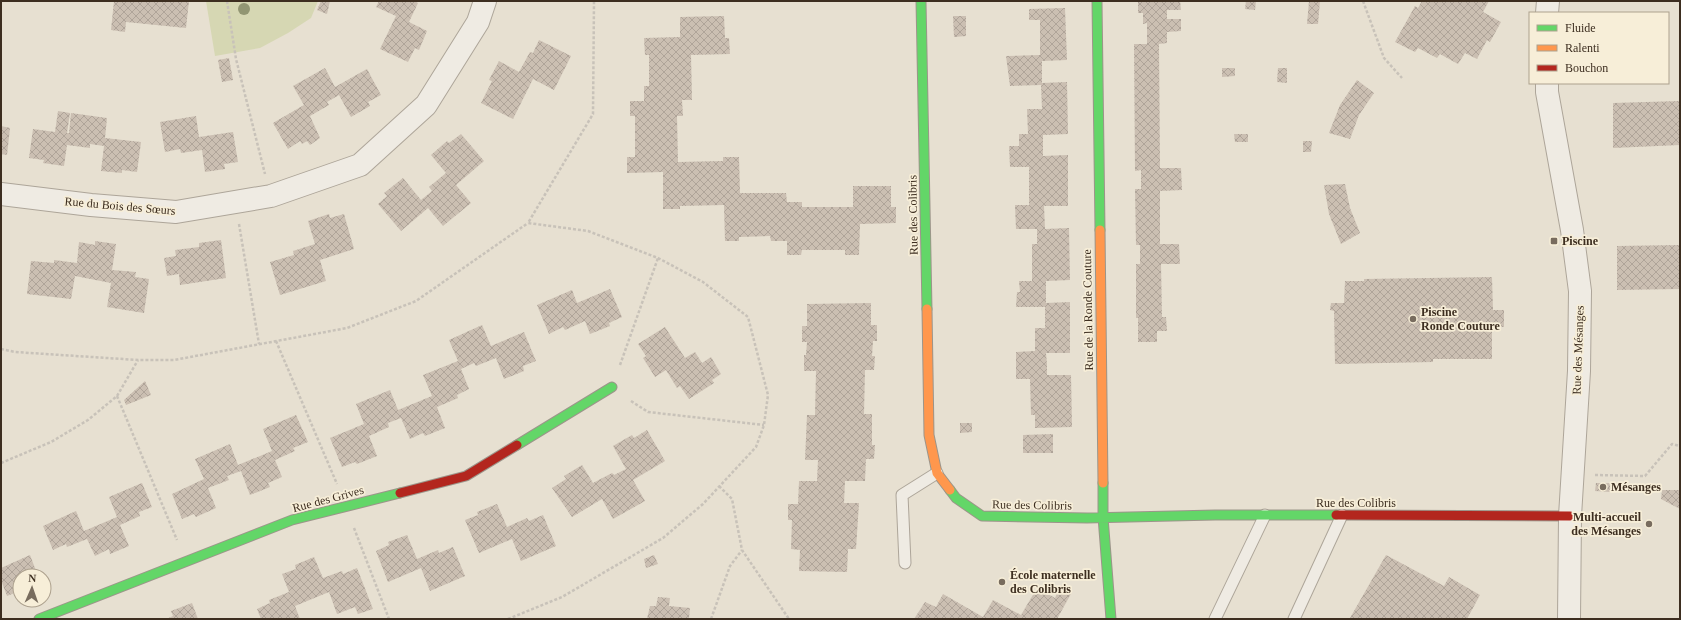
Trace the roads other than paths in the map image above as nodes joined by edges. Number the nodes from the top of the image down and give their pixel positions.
1 (485, 1) edge
2 (921, 1) edge
3 (1097, 1) edge
4 (1548, 1) edge
5 (1547, 12) edge
6 (1547, 84) edge
7 (1, 194) edge
8 (612, 387) road end
9 (937, 473) junction
10 (1265, 515) junction
11 (1342, 515) junction
12 (1570, 516) junction
13 (1103, 517) junction
14 (905, 562) dead end
15 (39, 619) edge
16 (1111, 619) edge
17 (1215, 619) edge
18 (1294, 619) edge
19 (1569, 619) edge

1 - 7 street, Rue du Bois des Sœurs
2 - 9 street, Rue des Colibris
3 - 13 street, Rue de la Ronde Couture
4 - 5 street
6 - 12 street, Rue des Mésanges
8 - 15 street, Rue des Grives
9 - 13 street, Rue des Colibris
9 - 14 lane
10 - 11 street, Rue des Colibris
10 - 13 street, Rue des Colibris
10 - 17 lane
11 - 12 street, Rue des Colibris
11 - 18 lane
12 - 19 street, Rue des Mésanges
13 - 16 street, Rue de la Ronde Couture

